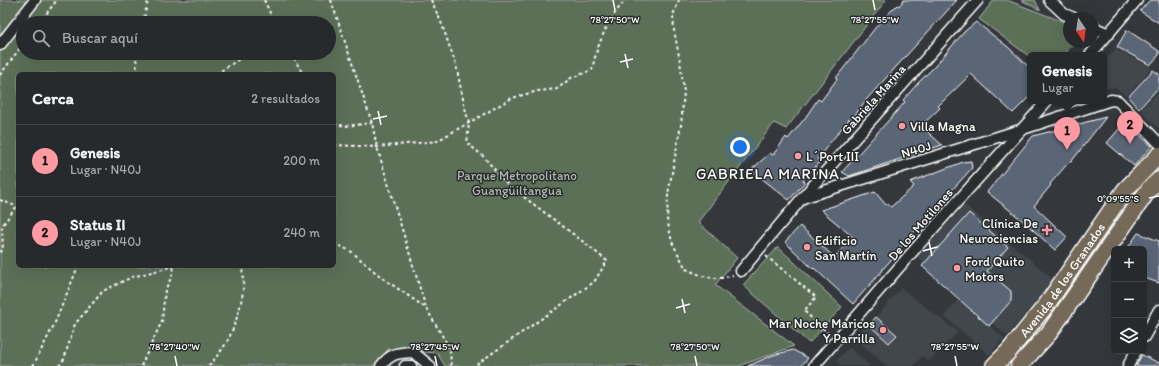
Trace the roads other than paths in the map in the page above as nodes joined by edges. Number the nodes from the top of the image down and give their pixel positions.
1 (35, 0) edge
2 (978, 0) edge
3 (1049, 0) edge
4 (1137, 0) edge
5 (1063, 13) edge
6 (23, 16) edge
7 (16, 24) edge
8 (1099, 30) edge
9 (1109, 34) junction
10 (0, 45) edge
11 (1093, 52) edge
12 (1107, 101) edge
13 (1044, 104) edge
14 (1099, 104) edge
15 (1020, 130) junction
16 (1159, 143) edge
17 (1159, 156) edge
18 (1159, 180) edge
19 (802, 198) junction
20 (741, 272) road end
21 (1159, 310) edge
22 (1147, 332) edge
23 (1134, 354) edge
24 (381, 366) edge
25 (405, 366) edge
26 (411, 366) edge
27 (430, 366) edge
28 (814, 366) edge
29 (994, 366) edge
30 (1019, 366) edge
31 (1128, 366) edge

1 - 6 street
2 - 19 street, Gabriela Marina
3 - 5 street
4 - 9 street
7 - 10 street
8 - 9 street
9 - 11 street
12 - 16 street, N40J
13 - 15 street, De los Motilones
14 - 15 street, N40J
15 - 19 street, N40J
15 - 28 street, De los Motilones
17 - 29 main road, Avenida de los Granados
18 - 30 main road, Avenida de los Granados
19 - 20 street, Gabriela Marina
21 - 22 street
23 - 31 street
24 - 27 street
25 - 26 street

